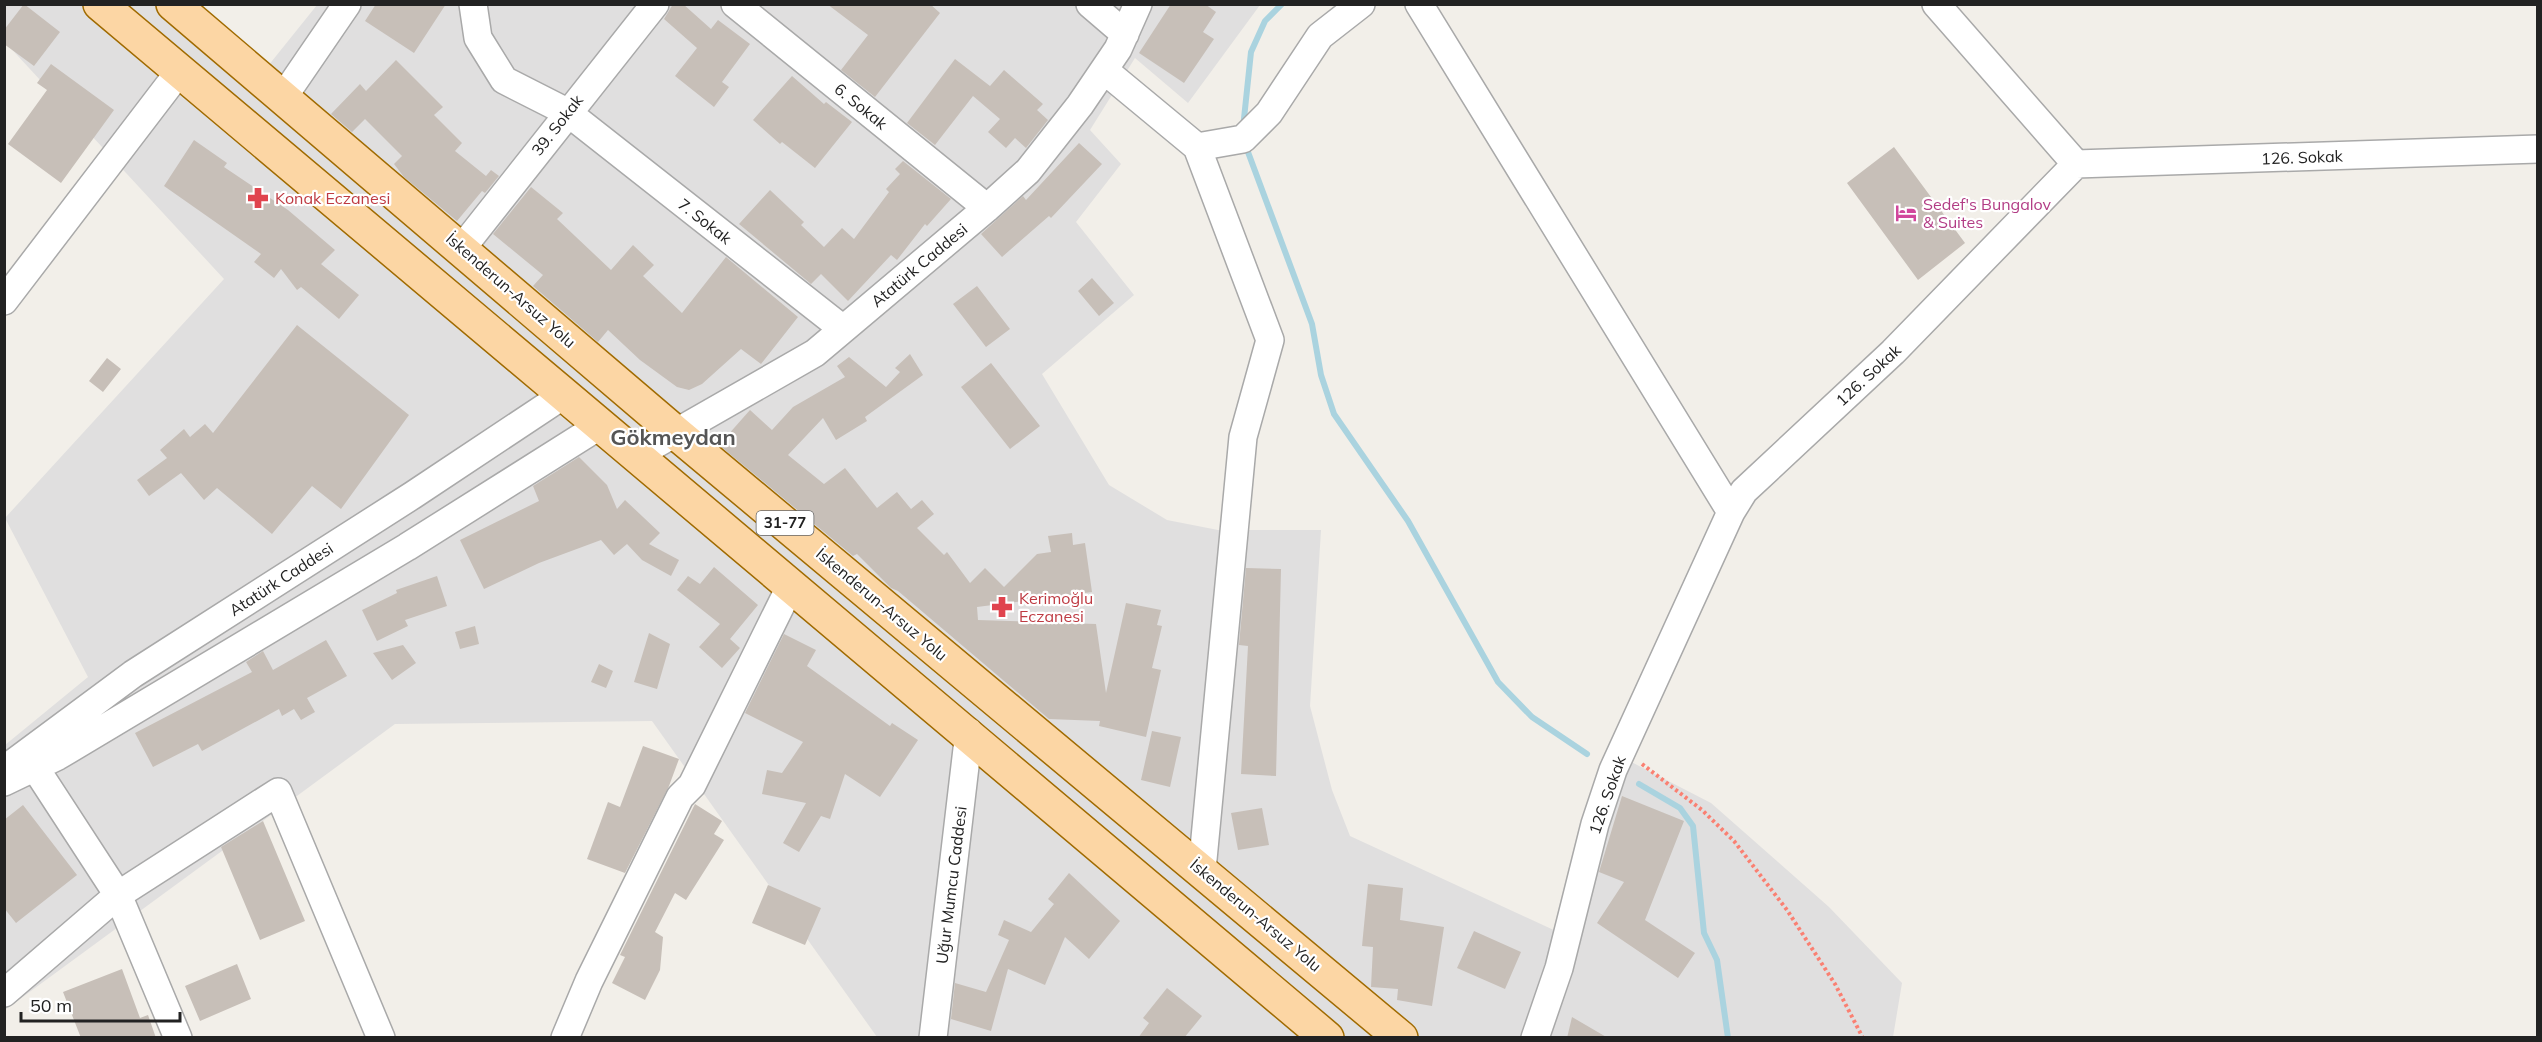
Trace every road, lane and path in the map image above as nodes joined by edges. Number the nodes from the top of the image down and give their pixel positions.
1 (99, 4) edge
2 (173, 4) edge
3 (347, 4) edge
4 (474, 4) edge
5 (655, 4) edge
6 (735, 4) edge
7 (1089, 4) edge
8 (1138, 4) edge
9 (1361, 4) edge
10 (1419, 4) edge
11 (1936, 4) edge
12 (1125, 34) junction
13 (1104, 70) junction
14 (179, 72) junction
15 (284, 96) junction
16 (567, 112) junction
17 (1197, 147) junction
18 (2538, 149) edge
19 (2076, 164) junction
20 (987, 208) junction
21 (462, 248) junction
22 (4, 301) edge
23 (843, 329) junction
24 (562, 396) junction
25 (599, 426) junction
26 (676, 433) junction
27 (635, 456) junction
28 (1731, 512) junction
29 (791, 585) junction
30 (969, 732) junction
31 (1623, 750) junction
32 (11, 769) edge
33 (1202, 870) junction
34 (118, 895) junction
35 (4, 993) edge
36 (178, 1038) edge
37 (381, 1038) edge
38 (565, 1038) edge
39 (933, 1038) edge
40 (1327, 1038) edge
41 (1401, 1038) edge
42 (1536, 1038) edge
43 (1863, 1038) edge

1 - 14 main road
2 - 15 main road, İskenderun-Arsuz Yolu / 31-77
3 - 15 street
4 - 16 street, 7. Sokak
5 - 16 street, 39. Sokak
6 - 20 street, 6. Sokak
7 - 12 street
8 - 12 street, Atatürk Caddesi
9 - 17 street
10 - 28 street
11 - 19 street
12 - 13 street, Atatürk Caddesi
13 - 17 street
13 - 20 street, Atatürk Caddesi
14 - 22 street
14 - 24 main road
15 - 21 main road, İskenderun-Arsuz Yolu / 31-77
16 - 21 street, 39. Sokak
16 - 23 street, 7. Sokak
17 - 33 street
18 - 19 street, 126. Sokak
19 - 28 street, 126. Sokak
20 - 23 street, Atatürk Caddesi
21 - 26 main road, İskenderun-Arsuz Yolu / 31-77
23 - 26 street, Atatürk Caddesi
24 - 25 main road
24 - 32 street, Atatürk Caddesi
25 - 27 main road
25 - 32 street
26 - 27 street, Atatürk Caddesi
26 - 33 main road, İskenderun-Arsuz Yolu / 31-77
27 - 29 main road
28 - 31 street, 126. Sokak
29 - 30 main road
29 - 38 street
30 - 39 street, Uğur Mumcu Caddesi
30 - 40 main road
31 - 42 street, 126. Sokak
31 - 43 path
32 - 34 street
33 - 41 main road, İskenderun-Arsuz Yolu / 31-77
34 - 35 street
34 - 36 street
34 - 37 street

